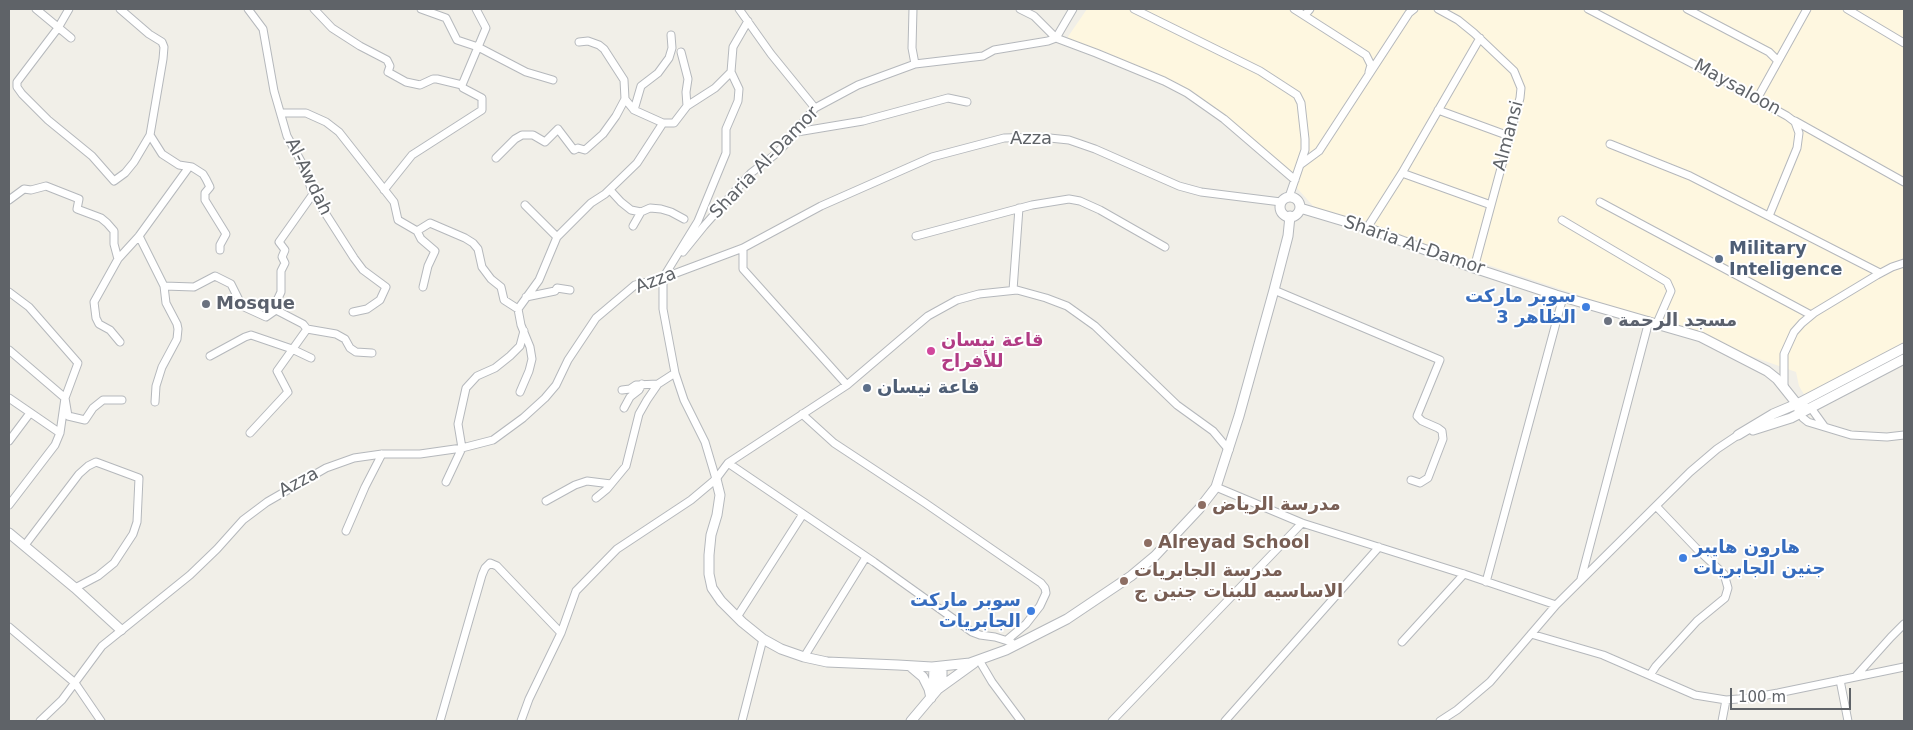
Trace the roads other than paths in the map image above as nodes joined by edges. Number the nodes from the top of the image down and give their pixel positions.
1 (36, 9) edge
2 (69, 9) edge
3 (120, 9) edge
4 (248, 9) edge
5 (314, 9) edge
6 (421, 9) edge
7 (476, 9) edge
8 (739, 9) edge
9 (913, 9) edge
10 (1020, 9) edge
11 (1073, 9) edge
12 (1134, 9) edge
13 (1294, 9) edge
14 (1414, 9) edge
15 (1438, 9) edge
16 (1588, 9) edge
17 (1687, 9) edge
18 (1807, 9) edge
19 (1847, 9) edge
20 (1307, 12) edge
21 (748, 21) junction
22 (58, 28) junction
23 (671, 35) dead end
24 (71, 38) dead end
25 (1056, 38) junction
26 (1480, 38) junction
27 (580, 42) dead end
28 (1904, 42) edge
29 (478, 47) junction
30 (681, 52) dead end
31 (1778, 62) junction
32 (915, 64) junction
33 (731, 72) junction
34 (553, 80) dead end
35 (1366, 81) junction
36 (462, 85) junction
37 (625, 98) junction
38 (1757, 99) junction
39 (967, 102) dead end
40 (687, 106) junction
41 (815, 108) junction
42 (634, 110) junction
43 (1438, 110) junction
44 (281, 113) junction
45 (1792, 119) junction
46 (663, 123) junction
47 (797, 132) junction
48 (150, 135) junction
49 (1509, 136) junction
50 (1610, 144) dead end
51 (496, 158) dead end
52 (1300, 165) junction
53 (189, 167) junction
54 (1402, 172) junction
55 (1295, 180) junction
56 (1904, 182) edge
57 (384, 190) junction
58 (610, 190) junction
59 (313, 194) junction
60 (9, 200) edge
61 (1285, 200) junction
62 (1600, 202) dead end
63 (1492, 204) junction
64 (525, 205) dead end
65 (1019, 208) junction
66 (1300, 208) junction
67 (641, 212) junction
68 (1290, 216) junction
69 (1769, 216) junction
70 (684, 219) dead end
71 (1562, 220) dead end
72 (633, 226) dead end
73 (1367, 228) junction
74 (416, 231) junction
75 (139, 236) junction
76 (916, 236) dead end
77 (557, 237) junction
78 (1165, 247) dead end
79 (742, 248) junction
80 (220, 250) dead end
81 (118, 259) junction
82 (1904, 263) edge
83 (1474, 268) junction
84 (1880, 273) junction
85 (664, 278) junction
86 (164, 286) junction
87 (423, 287) dead end
88 (570, 290) dead end
89 (1012, 290) junction
90 (1274, 290) junction
91 (9, 292) edge
92 (1563, 297) junction
93 (526, 298) junction
94 (518, 309) junction
95 (272, 311) junction
96 (353, 312) dead end
97 (1811, 315) junction
98 (1653, 322) junction
99 (307, 329) junction
100 (524, 331) junction
101 (120, 342) dead end
102 (1904, 348) edge
103 (292, 349) junction
104 (9, 350) edge
105 (372, 353) dead end
106 (210, 356) dead end
107 (311, 358) dead end
108 (1904, 359) edge
109 (674, 373) junction
110 (642, 384) junction
111 (658, 384) junction
112 (847, 385) junction
113 (1784, 389) junction
114 (622, 390) dead end
115 (520, 392) dead end
116 (9, 398) edge
117 (65, 398) junction
118 (122, 400) dead end
119 (155, 402) dead end
120 (624, 408) dead end
121 (1811, 408) junction
122 (1798, 409) junction
123 (30, 414) junction
124 (802, 414) junction
125 (1824, 426) junction
126 (60, 433) junction
127 (250, 434) dead end
128 (1904, 434) edge
129 (1738, 435) joint
130 (9, 441) edge
131 (462, 448) junction
132 (1228, 450) junction
133 (382, 454) junction
134 (728, 463) junction
135 (716, 479) junction
136 (1411, 480) dead end
137 (446, 482) dead end
138 (611, 484) junction
139 (1216, 488) junction
140 (596, 498) dead end
141 (546, 501) dead end
142 (9, 505) edge
143 (1656, 506) junction
144 (803, 514) junction
145 (1302, 523) junction
146 (346, 531) dead end
147 (9, 533) edge
148 (24, 545) junction
149 (1379, 547) junction
150 (866, 557) junction
151 (1464, 574) junction
152 (1581, 581) junction
153 (1486, 582) junction
154 (75, 588) junction
155 (1556, 606) junction
156 (737, 617) junction
157 (1904, 624) edge
158 (122, 630) junction
159 (10, 631) edge
160 (561, 633) junction
161 (1531, 634) junction
162 (763, 639) junction
163 (1007, 640) junction
164 (1402, 642) dead end
165 (1018, 644) junction
166 (804, 657) junction
167 (979, 660) junction
168 (910, 666) junction
169 (938, 666) junction
170 (1904, 667) edge
171 (1650, 675) junction
172 (1856, 676) junction
173 (1840, 680) junction
174 (74, 683) junction
175 (934, 694) junction
176 (1726, 700) junction
177 (40, 721) edge
178 (101, 721) edge
179 (440, 721) edge
180 (521, 721) edge
181 (742, 721) edge
182 (911, 721) edge
183 (1022, 721) edge
184 (1112, 721) edge
185 (1225, 721) edge
186 (1440, 721) edge
187 (1722, 721) edge
188 (1848, 721) edge

1 - 22 street
2 - 22 street
3 - 48 street
4 - 44 street, Al-Awdah
5 - 36 street
6 - 29 street
7 - 29 street
8 - 21 street
9 - 32 street
10 - 25 street
11 - 25 street
12 - 52 street
13 - 20 street
14 - 35 street
15 - 26 street, Almansi
16 - 38 street, Maysaloon
17 - 31 street
18 - 31 street
19 - 28 street
20 - 35 street
21 - 33 street
21 - 41 street
22 - 24 street
22 - 48 street
23 - 42 street
25 - 32 street, Sharia Al-Damor
25 - 55 street
26 - 43 street
26 - 49 street, Almansi
27 - 37 street
29 - 34 street
29 - 36 street
30 - 40 street
31 - 38 street
32 - 41 street, Sharia Al-Damor
33 - 40 street
33 - 85 street
35 - 52 street
36 - 57 street
37 - 42 street
37 - 51 street
38 - 45 street, Maysaloon
39 - 47 street
40 - 46 street
41 - 47 street, Sharia Al-Damor
42 - 46 street
43 - 49 street
43 - 54 street
44 - 57 street
44 - 59 street, Al-Awdah
45 - 56 street
45 - 69 street, Maysaloon
46 - 58 street
47 - 85 street, Sharia Al-Damor
48 - 53 street
49 - 63 street, Almansi
50 - 69 street
52 - 55 street
53 - 75 street
53 - 80 street
54 - 63 street
54 - 73 street
55 - 61 street
57 - 74 street
58 - 67 street
58 - 77 street
59 - 95 street
59 - 96 street, Al-Awdah
60 - 81 street
61 - 66 street
61 - 68 street
61 - 79 street, Azza
62 - 97 street
63 - 83 street, Almansi
64 - 77 street
65 - 76 street
65 - 78 street
65 - 89 street
66 - 68 street
66 - 73 street, Sharia Al-Damor
67 - 70 street
67 - 72 street
68 - 90 street
69 - 84 street
71 - 98 street
73 - 83 street, Sharia Al-Damor
74 - 87 street
74 - 94 street
75 - 81 street
75 - 86 street
77 - 93 street
79 - 85 street, Azza
79 - 112 street
81 - 101 street
82 - 84 street
83 - 92 street, Sharia Al-Damor
84 - 97 street
85 - 109 street
85 - 131 street, Azza
86 - 95 street
86 - 119 street
88 - 93 street
89 - 112 street
89 - 132 street
90 - 132 street
90 - 136 street
91 - 117 street
92 - 98 street, Sharia Al-Damor
92 - 153 street
93 - 94 street
94 - 100 street
95 - 99 street
97 - 113 street
98 - 113 street, Sharia Al-Damor
98 - 152 street
99 - 103 street
99 - 105 street
100 - 115 street
100 - 131 street
102 - 122 street
103 - 106 street
103 - 107 street
103 - 127 street
104 - 117 street
108 - 121 street
109 - 111 street
109 - 135 street
110 - 111 street
110 - 114 street
110 - 120 street
111 - 138 street
112 - 124 street
113 - 122 street, Sharia Al-Damor
116 - 123 street
117 - 118 street
117 - 126 street
121 - 122 street
121 - 125 street
122 - 125 street
122 - 129 street
123 - 126 street
123 - 130 street
124 - 134 street
124 - 163 street
125 - 128 street
126 - 142 street
129 - 143 street
131 - 133 street, Azza
131 - 137 street
132 - 139 street
133 - 146 street
133 - 158 street, Azza
134 - 135 street
134 - 144 street
135 - 156 street
135 - 160 street
138 - 140 street
138 - 141 street
139 - 145 street
139 - 165 street
143 - 152 street
143 - 171 street
144 - 150 street
144 - 156 street
145 - 149 street
145 - 184 street
147 - 148 street
148 - 154 street
148 - 154 street
149 - 151 street
149 - 185 street
150 - 163 street
150 - 166 street
151 - 153 street
151 - 164 street
152 - 155 street
153 - 155 street
154 - 158 street
155 - 161 street
156 - 162 street
157 - 172 street
158 - 174 street, Azza
159 - 174 street
160 - 179 street
160 - 180 street
161 - 171 street
161 - 186 street
162 - 166 street
162 - 181 street
163 - 165 street
165 - 167 street
166 - 168 street
167 - 169 street
167 - 175 street
167 - 183 street
168 - 169 street
168 - 175 street
169 - 175 street
170 - 172 street
171 - 176 street
172 - 173 street
173 - 176 street
173 - 188 street
174 - 177 street, Azza
174 - 178 street
175 - 182 street
176 - 187 street

